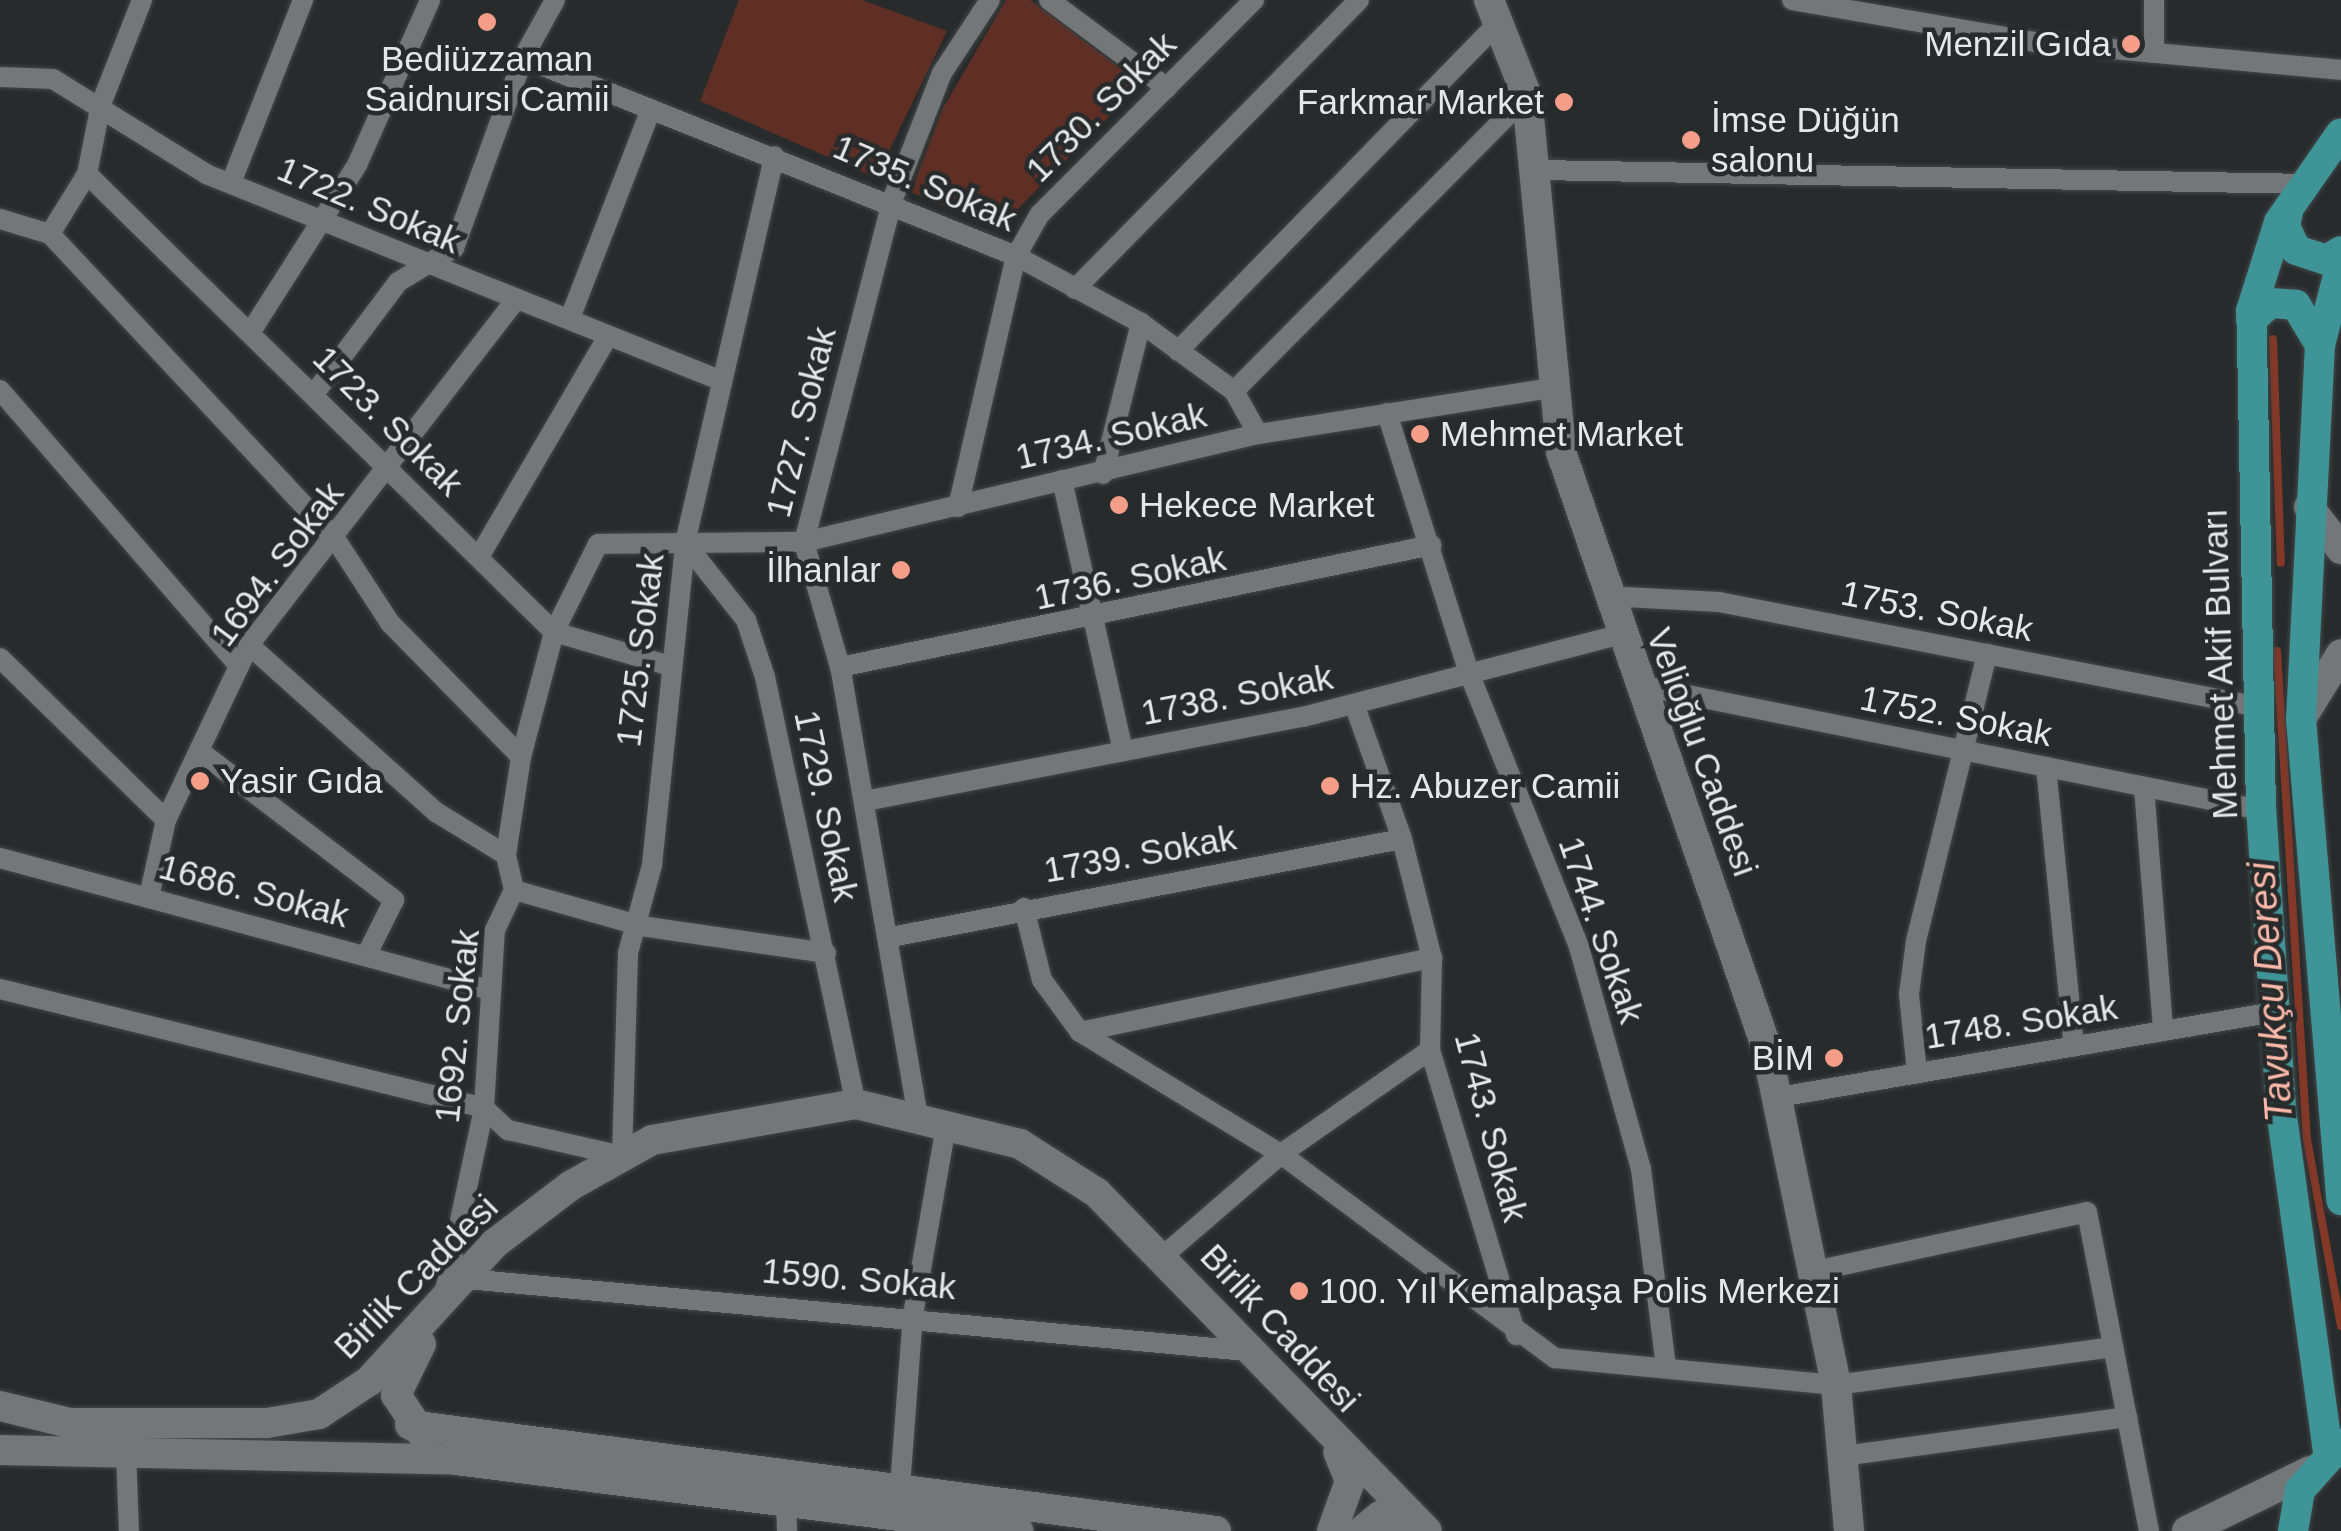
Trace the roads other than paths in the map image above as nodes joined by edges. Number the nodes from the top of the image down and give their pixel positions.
1 (142, 0) edge
2 (303, 0) edge
3 (430, 0) edge
4 (555, 0) edge
5 (990, 0) edge
6 (1049, 0) edge
7 (1254, 0) edge
8 (1359, 0) edge
9 (1792, 0) edge
10 (2154, 0) edge
11 (1494, 12) edge
12 (2154, 53) junction
13 (523, 58) junction
14 (2341, 70) edge
15 (0, 76) edge
16 (1167, 88) junction
17 (1526, 96) junction
18 (102, 104) junction
19 (651, 109) junction
20 (2341, 134) edge
21 (774, 156) junction
22 (1538, 170) junction
23 (87, 174) junction
24 (231, 183) junction
25 (2298, 196) junction
26 (892, 201) junction
27 (318, 215) junction
28 (0, 219) edge
29 (50, 234) junction
30 (2341, 251) edge
31 (1016, 256) junction
32 (422, 262) junction
33 (2341, 264) edge
34 (1076, 289) junction
35 (515, 300) junction
36 (570, 318) junction
37 (2251, 320) junction
38 (1141, 323) junction
39 (250, 333) junction
40 (605, 341) junction
41 (2320, 345) junction
42 (1178, 351) junction
43 (722, 380) junction
44 (1553, 388) junction
45 (0, 390) edge
46 (1234, 391) junction
47 (314, 394) junction
48 (1387, 413) junction
49 (1258, 434) junction
50 (390, 469) junction
51 (1103, 474) junction
52 (1062, 480) junction
53 (958, 507) junction
54 (2309, 507) junction
55 (334, 537) junction
56 (804, 542) junction
57 (685, 543) junction
58 (1432, 545) junction
59 (2341, 549) edge
60 (479, 557) junction
61 (1606, 596) junction
62 (1092, 621) junction
63 (554, 632) junction
64 (1618, 635) junction
65 (249, 646) junction
66 (1987, 654) junction
67 (2341, 654) edge
68 (0, 658) edge
69 (238, 666) junction
70 (670, 666) junction
71 (840, 667) junction
72 (1469, 673) junction
73 (1638, 686) junction
74 (1354, 704) junction
75 (2254, 706) junction
76 (2301, 720) junction
77 (1122, 750) junction
78 (1962, 750) junction
79 (202, 752) junction
80 (521, 756) junction
81 (2046, 767) junction
82 (2144, 786) junction
83 (865, 802) junction
84 (2261, 810) junction
85 (166, 820) junction
86 (1402, 839) junction
87 (506, 855) junction
88 (0, 858) edge
89 (514, 890) junction
90 (149, 897) junction
91 (1024, 908) junction
92 (641, 926) junction
93 (890, 937) junction
94 (826, 953) junction
95 (367, 954) junction
96 (1432, 958) junction
97 (0, 989) edge
98 (490, 990) junction
99 (2274, 1012) junction
100 (2163, 1031) junction
101 (1080, 1032) junction
102 (2074, 1046) junction
103 (1430, 1050) junction
104 (1917, 1072) junction
105 (1778, 1097) junction
106 (856, 1104) junction
107 (484, 1108) junction
108 (933, 1119) junction
109 (1282, 1154) junction
110 (622, 1156) junction
111 (2341, 1200) edge
112 (1163, 1256) junction
113 (1815, 1271) junction
114 (466, 1280) junction
115 (441, 1312) junction
116 (913, 1314) junction
117 (1516, 1335) junction
118 (2112, 1347) junction
119 (1246, 1351) junction
120 (1666, 1367) junction
121 (1836, 1385) junction
122 (0, 1406) edge
123 (2126, 1417) junction
124 (410, 1425) junction
125 (1335, 1443) junction
126 (0, 1450) edge
127 (126, 1451) junction
128 (1842, 1456) junction
129 (2326, 1456) edge
130 (448, 1459) junction
131 (901, 1484) junction
132 (898, 1515) junction
133 (786, 1516) edge
134 (1421, 1526) edge
135 (129, 1531) edge
136 (1018, 1531) edge
137 (1216, 1531) edge
138 (1332, 1531) edge
139 (1362, 1531) edge
140 (1849, 1531) edge
141 (2149, 1531) edge
142 (2186, 1531) edge
143 (2293, 1531) edge

1 - 18 street
2 - 24 street
3 - 27 street
4 - 13 street
5 - 26 street, 1727. Sokak
6 - 16 street
7 - 16 street, 1730. Sokak
8 - 34 street
9 - 12 street
10 - 12 street
11 - 17 main road, Velioğlu Caddesi
11 - 42 street
12 - 14 street
13 - 19 street, 1735. Sokak
13 - 32 street
15 - 18 street, 1722. Sokak
16 - 31 street, 1730. Sokak
17 - 22 main road, Velioğlu Caddesi
17 - 46 street
18 - 23 street
18 - 24 street, 1722. Sokak
19 - 21 street, 1735. Sokak
19 - 36 street
20 - 25 main road, Mehmet Akif Bulvarı
21 - 26 street, 1735. Sokak
21 - 43 street, 1725. Sokak
22 - 25 street
22 - 44 main road, Velioğlu Caddesi
23 - 29 street
23 - 39 street, 1723. Sokak
24 - 27 street, 1722. Sokak
25 - 30 main road
25 - 37 main road, Mehmet Akif Bulvarı
26 - 31 street, 1735. Sokak
26 - 56 street, 1727. Sokak
27 - 32 street, 1722. Sokak
27 - 39 street
28 - 29 street
29 - 55 street
31 - 34 street, 1735. Sokak
31 - 53 street, 1730. Sokak
32 - 35 street, 1722. Sokak
32 - 47 street
33 - 41 main road
34 - 38 street, 1735. Sokak
35 - 36 street, 1722. Sokak
35 - 50 street, 1694. Sokak
36 - 40 street, 1722. Sokak
37 - 41 main road
37 - 75 main road, Mehmet Akif Bulvarı
38 - 42 street, 1735. Sokak
38 - 51 street
39 - 47 street, 1723. Sokak
40 - 43 street, 1722. Sokak
40 - 60 street
41 - 54 main road
42 - 46 street, 1735. Sokak
43 - 57 street, 1725. Sokak
44 - 48 street, 1734. Sokak
44 - 61 main road, Velioğlu Caddesi
45 - 69 street
46 - 49 street, 1735. Sokak
47 - 50 street, 1723. Sokak
48 - 49 street, 1734. Sokak
48 - 58 street, 1744. Sokak
49 - 51 street, 1734. Sokak
50 - 55 street, 1694. Sokak
50 - 60 street, 1723. Sokak
51 - 52 street, 1734. Sokak
52 - 53 street, 1734. Sokak
52 - 62 street
53 - 56 street, 1734. Sokak
54 - 59 main road
54 - 76 main road
55 - 65 street, 1694. Sokak
55 - 80 street
56 - 57 street, 1734. Sokak
56 - 71 street, 1727. Sokak
57 - 63 street, 1734. Sokak
57 - 70 street, 1725. Sokak
57 - 94 street, 1729. Sokak
58 - 62 street, 1736. Sokak
58 - 72 street, 1744. Sokak
60 - 63 street, 1723. Sokak
61 - 64 main road, Velioğlu Caddesi
61 - 66 street, 1753. Sokak
62 - 71 street, 1736. Sokak
62 - 77 street
63 - 70 street, 1723. Sokak
63 - 80 street, 1692. Sokak
64 - 72 street, 1738. Sokak
64 - 73 main road, Velioğlu Caddesi
65 - 69 street, 1694. Sokak
65 - 87 street
66 - 75 street, 1753. Sokak
66 - 78 street
67 - 76 main road
68 - 85 street
69 - 79 street, 1694. Sokak
70 - 92 street, 1725. Sokak
71 - 83 street, 1727. Sokak
72 - 74 street, 1738. Sokak
72 - 120 street, 1744. Sokak
73 - 78 street, 1752. Sokak
73 - 105 main road, Velioğlu Caddesi
74 - 77 street, 1738. Sokak
74 - 86 street, 1743. Sokak
75 - 84 main road, Mehmet Akif Bulvarı
76 - 111 main road
77 - 83 street, 1738. Sokak
78 - 81 street, 1752. Sokak
78 - 104 street
79 - 85 street, 1694. Sokak
79 - 95 street
80 - 87 street, 1692. Sokak
81 - 82 street, 1752. Sokak
81 - 102 street
82 - 84 street, 1752. Sokak
82 - 100 street
83 - 93 street, 1727. Sokak
84 - 99 main road, Mehmet Akif Bulvarı
85 - 90 street, 1694. Sokak
86 - 91 street, 1739. Sokak
86 - 96 street, 1743. Sokak
87 - 89 street, 1692. Sokak
88 - 90 street, 1686. Sokak
89 - 92 street
89 - 98 street, 1692. Sokak
90 - 95 street, 1686. Sokak
91 - 93 street, 1739. Sokak
91 - 101 street
92 - 94 street
92 - 110 street, 1725. Sokak
93 - 108 street, 1727. Sokak
94 - 106 street, 1729. Sokak
95 - 98 street, 1686. Sokak
96 - 101 street
96 - 103 street, 1743. Sokak
97 - 107 street
98 - 107 street, 1692. Sokak
99 - 100 street, 1748. Sokak
99 - 129 main road, Mehmet Akif Bulvarı
100 - 102 street, 1748. Sokak
101 - 109 street
102 - 104 street, 1748. Sokak
103 - 109 street
103 - 117 street, 1743. Sokak
104 - 105 street, 1748. Sokak
105 - 113 main road, Velioğlu Caddesi
106 - 108 main road, Birlik Caddesi
106 - 110 main road, Birlik Caddesi
107 - 110 street
107 - 115 street, 1692. Sokak
108 - 112 main road, Birlik Caddesi
108 - 116 street, 1727. Sokak
109 - 112 street
109 - 117 street
110 - 114 main road, Birlik Caddesi
112 - 119 main road, Birlik Caddesi
113 - 118 street
113 - 121 main road, Velioğlu Caddesi
114 - 115 main road, Birlik Caddesi
114 - 116 street, 1590. Sokak
115 - 122 main road, Birlik Caddesi
115 - 124 main road
116 - 119 street, 1590. Sokak
116 - 131 street, 1727. Sokak
117 - 120 street
118 - 121 street
118 - 123 street
119 - 125 main road, Birlik Caddesi
120 - 121 street
121 - 128 main road, Velioğlu Caddesi
123 - 128 street
123 - 141 street
124 - 130 main road
124 - 131 main road
125 - 134 main road, Birlik Caddesi
125 - 138 main road
126 - 127 main road
127 - 130 main road
127 - 135 street
128 - 140 main road, Velioğlu Caddesi
129 - 142 main road
129 - 143 main road
130 - 133 main road
131 - 132 street, 1727. Sokak
131 - 137 main road
132 - 133 main road
132 - 136 main road
134 - 139 main road

